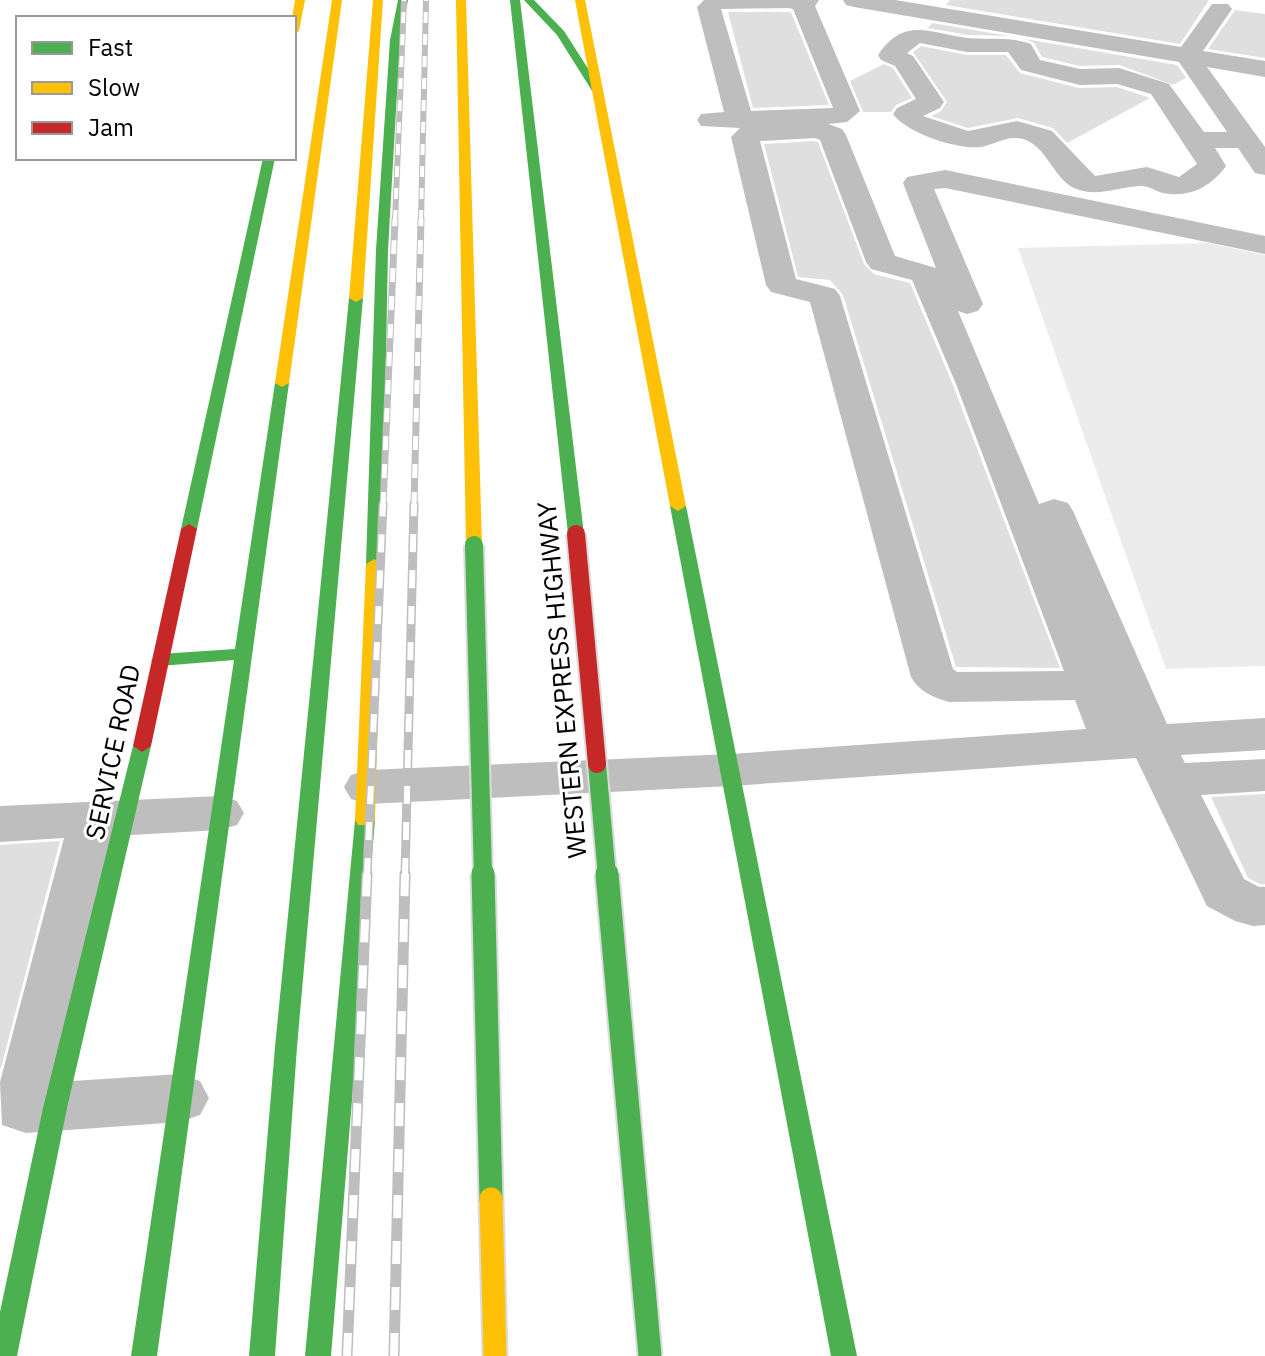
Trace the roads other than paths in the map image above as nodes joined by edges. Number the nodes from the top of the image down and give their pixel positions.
1 (300, 0) edge
2 (337, 0) edge
3 (378, 0) edge
4 (403, 0) edge
5 (461, 0) edge
6 (515, 0) edge
7 (529, 0) edge
8 (580, 0) edge
9 (854, 0) edge
10 (806, 3) edge
11 (1220, 9) dead end
12 (296, 21) edge
13 (1187, 56) junction
14 (1265, 69) edge
15 (598, 92) junction
16 (710, 120) dead end
17 (740, 120) junction
18 (1196, 140) junction
19 (1245, 140) junction
20 (269, 160) edge
21 (1265, 167) edge
22 (304, 232) junction
23 (253, 234) junction
24 (1265, 245) edge
25 (243, 654) junction
26 (160, 660) junction
27 (1091, 685) junction
28 (1265, 734) edge
29 (1145, 755) junction
30 (731, 770) junction
31 (1265, 775) edge
32 (368, 787) junction
33 (220, 813) junction
34 (110, 818) junction
35 (0, 824) edge
36 (1265, 906) edge
37 (180, 1098) junction
38 (26, 1108) edge
39 (4, 1356) edge
40 (144, 1356) edge
41 (262, 1356) edge
42 (318, 1356) edge
43 (495, 1356) edge
44 (650, 1356) edge
45 (844, 1356) edge

1 - 12 main road
2 - 22 main road
3 - 41 main road
4 - 32 main road
5 - 43 main road, bridge
6 - 44 main road, WESTERN EXPRESS HIGHWAY, bridge
7 - 15 main road
8 - 15 main road
9 - 13 street
10 - 17 street
10 - 17 street
11 - 13 street
13 - 14 street
13 - 19 street
15 - 30 main road
16 - 17 street
18 - 18 street
18 - 19 street
19 - 21 street
20 - 23 main road, SERVICE ROAD
22 - 23 main road
22 - 25 main road
23 - 26 main road, SERVICE ROAD
24 - 29 street
25 - 26 main road
25 - 33 main road
26 - 34 main road, SERVICE ROAD
27 - 27 street
27 - 29 street
28 - 29 street
29 - 30 street
29 - 31 street
29 - 36 street
30 - 32 street
30 - 45 main road
32 - 42 main road
33 - 34 street
33 - 37 main road
34 - 35 street
34 - 38 street
37 - 38 street
37 - 40 main road
38 - 39 main road

